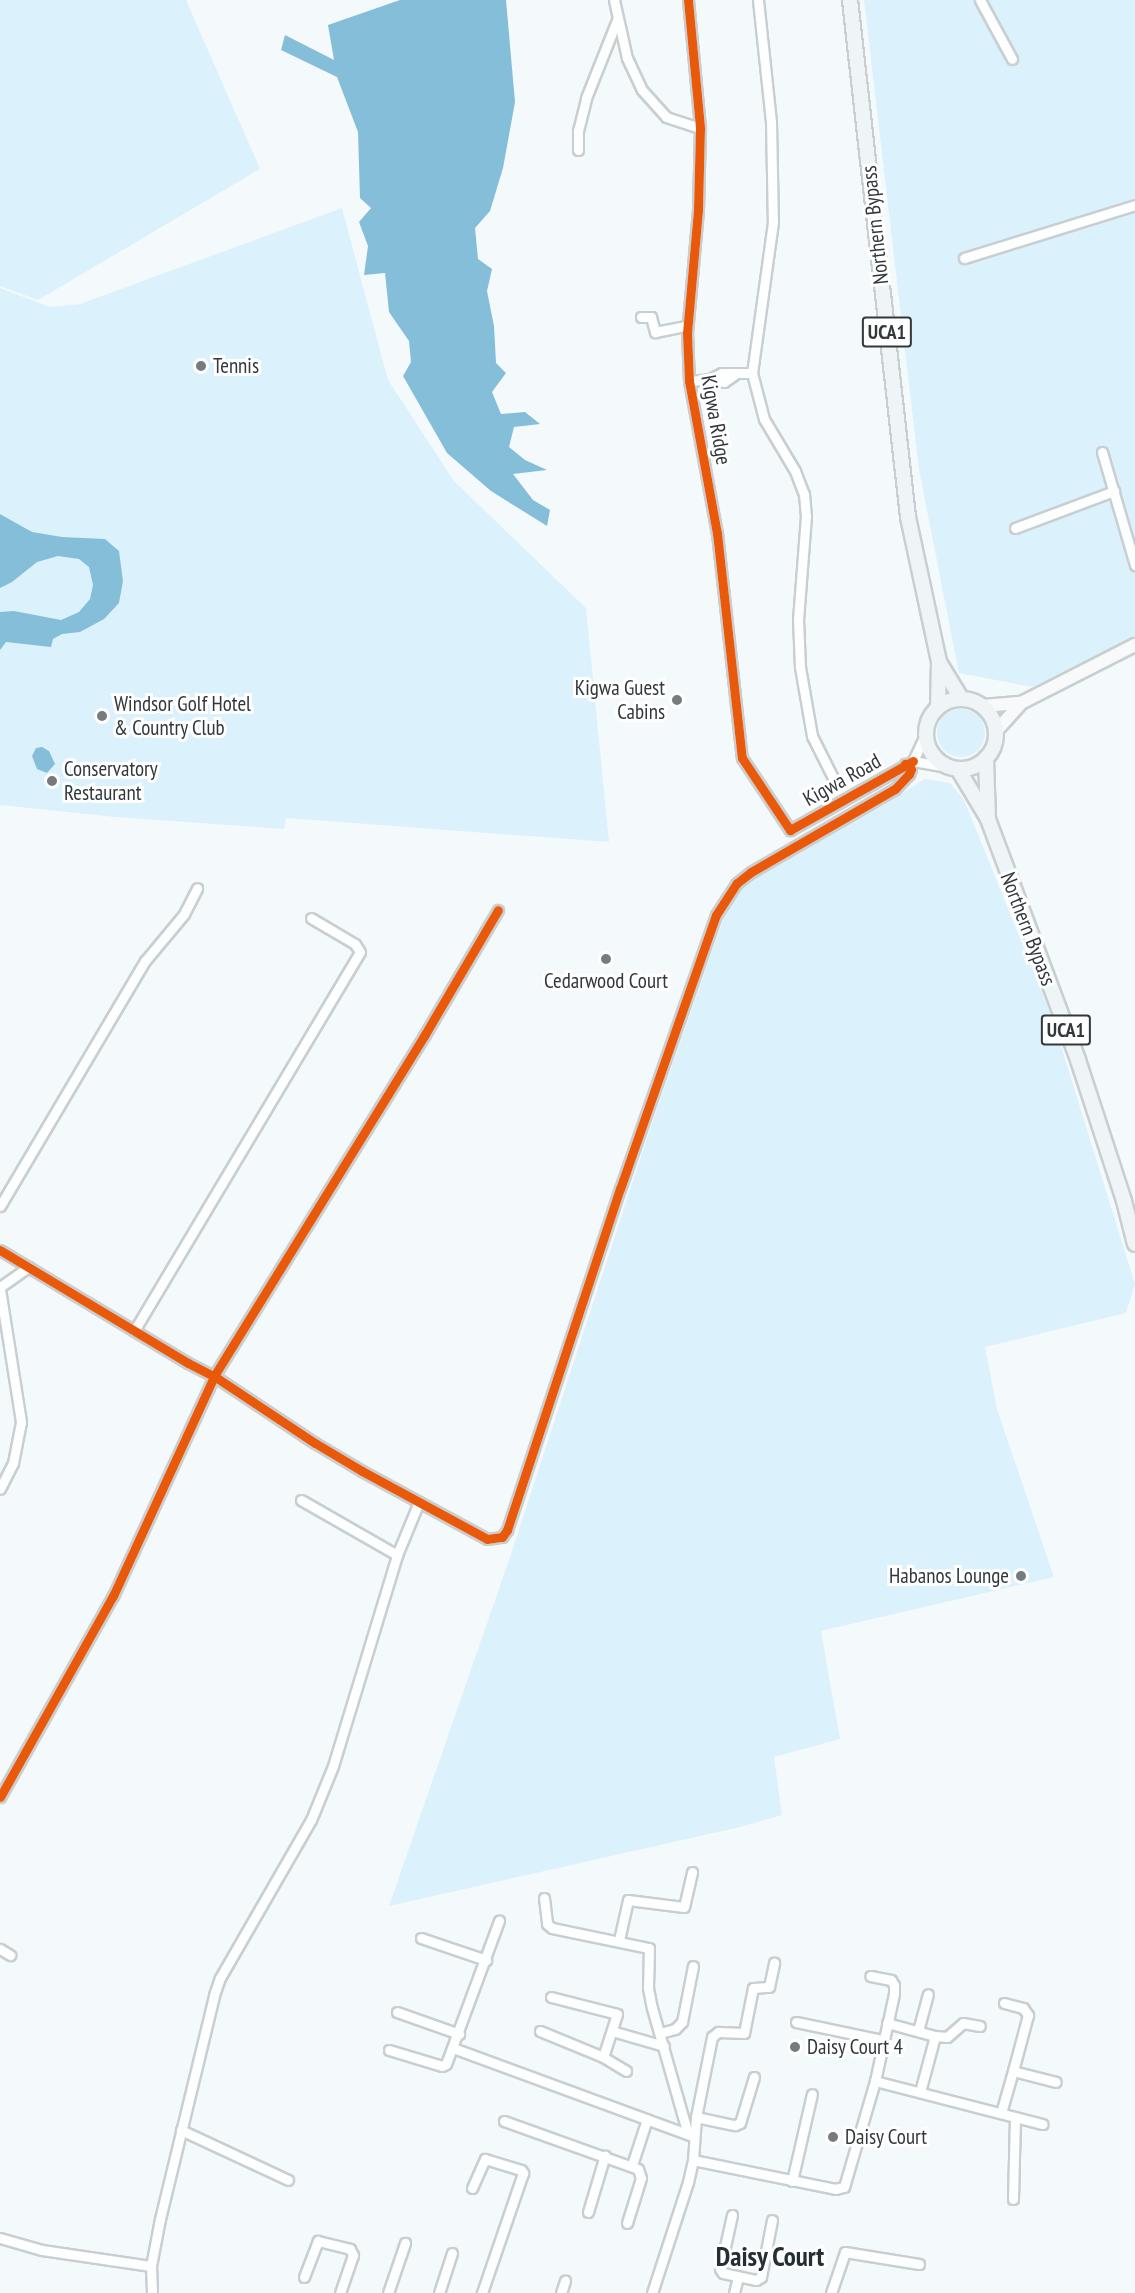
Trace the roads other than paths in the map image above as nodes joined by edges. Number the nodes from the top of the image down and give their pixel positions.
1 (614, 0) edge
2 (688, 0) edge
3 (758, 0) edge
4 (850, 0) edge
5 (980, 0) edge
6 (617, 20) junction
7 (1012, 59) dead end
8 (700, 128) junction
9 (578, 150) dead end
10 (1135, 205) edge
11 (964, 258) dead end
12 (641, 317) dead end
13 (687, 326) junction
14 (752, 374) junction
15 (689, 381) junction
16 (1102, 452) dead end
17 (1114, 491) junction
18 (1015, 528) dead end
19 (1135, 565) edge
20 (1135, 645) edge
21 (939, 662) junction
22 (961, 698) junction
23 (1022, 703) junction
24 (938, 706) junction
25 (983, 706) junction
26 (996, 731) junction
27 (925, 735) junction
28 (986, 758) junction
29 (909, 763) junction
30 (955, 769) junction
31 (835, 782) dead end
32 (988, 819) junction
33 (790, 830) joint
34 (197, 888) dead end
35 (498, 910) dead end
36 (311, 918) dead end
37 (0, 1206) edge
38 (1135, 1244) edge
39 (0, 1250) edge
40 (29, 1267) junction
41 (0, 1288) edge
42 (134, 1331) junction
43 (214, 1376) junction
44 (0, 1489) edge
45 (301, 1500) dead end
46 (418, 1502) junction
47 (397, 1555) junction
48 (0, 1797) edge
49 (692, 1872) dead end
50 (544, 1898) dead end
51 (499, 1922) dead end
52 (421, 1938) dead end
53 (619, 1940) junction
54 (0, 1949) edge
55 (10, 1955) dead end
56 (486, 1960) junction
57 (774, 1963) dead end
58 (693, 1966) dead end
59 (870, 1976) dead end
60 (928, 1994) dead end
61 (550, 1996) dead end
62 (1004, 2003) dead end
63 (397, 2012) dead end
64 (796, 2022) dead end
65 (887, 2023) junction
66 (980, 2026) dead end
67 (540, 2031) dead end
68 (612, 2031) junction
69 (918, 2031) junction
70 (660, 2033) junction
71 (459, 2034) junction
72 (935, 2036) junction
73 (883, 2040) junction
74 (664, 2046) junction
75 (453, 2048) junction
76 (389, 2050) dead end
77 (603, 2057) junction
78 (626, 2071) dead end
79 (1013, 2071) junction
80 (754, 2078) dead end
81 (874, 2081) junction
82 (1056, 2082) dead end
83 (920, 2092) junction
84 (812, 2094) dead end
85 (1001, 2114) junction
86 (696, 2117) junction
87 (1015, 2117) junction
88 (647, 2119) junction
89 (504, 2121) dead end
90 (1043, 2124) dead end
91 (181, 2130) junction
92 (691, 2135) junction
93 (605, 2155) junction
94 (693, 2160) junction
95 (632, 2165) junction
96 (288, 2180) dead end
97 (792, 2181) junction
98 (472, 2188) dead end
99 (1013, 2199) dead end
100 (588, 2212) dead end
101 (732, 2215) dead end
102 (772, 2220) dead end
103 (627, 2223) dead end
104 (0, 2238) edge
105 (405, 2243) dead end
106 (452, 2253) dead end
107 (919, 2264) dead end
108 (151, 2266) junction
109 (304, 2277) dead end
110 (738, 2277) junction
111 (565, 2281) dead end
112 (152, 2293) edge
113 (340, 2293) edge
114 (388, 2293) edge
115 (439, 2293) edge
116 (482, 2293) edge
117 (561, 2293) edge
118 (652, 2293) edge
119 (734, 2293) edge
120 (831, 2293) edge

1 - 6 street
2 - 8 street, Kigwa Ridge
3 - 14 street
4 - 21 main road, Northern Bypass / UCA1
5 - 7 street
6 - 8 street
6 - 9 street
8 - 13 street, Kigwa Ridge
10 - 11 street
12 - 13 street
13 - 15 street, Kigwa Ridge
14 - 15 street
14 - 31 street
15 - 33 street, Kigwa Ridge
16 - 17 street
17 - 18 street
17 - 19 street
20 - 23 street
21 - 22 main road, UCA1
21 - 24 main road, UCA1
22 - 24 main road
22 - 25 main road
23 - 25 street
23 - 26 street
24 - 27 main road
25 - 26 main road
26 - 28 main road
27 - 29 street
27 - 30 main road
28 - 30 main road
28 - 32 main road, UCA1
29 - 30 street
29 - 33 street, Kigwa Road
29 - 46 street
30 - 32 main road, UCA1
32 - 38 main road, Northern Bypass / UCA1
34 - 37 street
35 - 43 street
36 - 42 street
39 - 40 street
40 - 41 street
40 - 42 street
41 - 44 street
42 - 43 street
43 - 46 street
43 - 48 street
45 - 47 street
46 - 47 street
47 - 91 street
49 - 53 street
50 - 53 street
51 - 56 street
52 - 56 street
53 - 70 street
54 - 55 street
56 - 71 street
57 - 86 street
58 - 70 street
59 - 65 street
60 - 69 street
61 - 68 street
62 - 79 street
63 - 71 street
64 - 73 street
65 - 69 street
65 - 73 street
66 - 72 street
67 - 77 street
68 - 74 street
68 - 77 street
69 - 72 street
70 - 74 street
71 - 75 street
72 - 83 street
73 - 81 street
74 - 92 street
75 - 76 street
75 - 88 street
77 - 78 street
79 - 82 street
79 - 85 street
80 - 86 street
81 - 83 street
81 - 97 street
83 - 85 street
84 - 97 street
85 - 87 street
86 - 92 street
87 - 90 street
87 - 99 street
88 - 92 street
88 - 95 street
89 - 93 street
91 - 96 street
91 - 108 street
92 - 94 street
93 - 95 street
93 - 100 street
94 - 97 street
94 - 118 street
95 - 103 street
98 - 116 street
101 - 110 street
102 - 110 street
104 - 108 street
105 - 114 street
106 - 115 street
107 - 120 street
108 - 112 street
109 - 113 street
110 - 119 street
111 - 117 street

